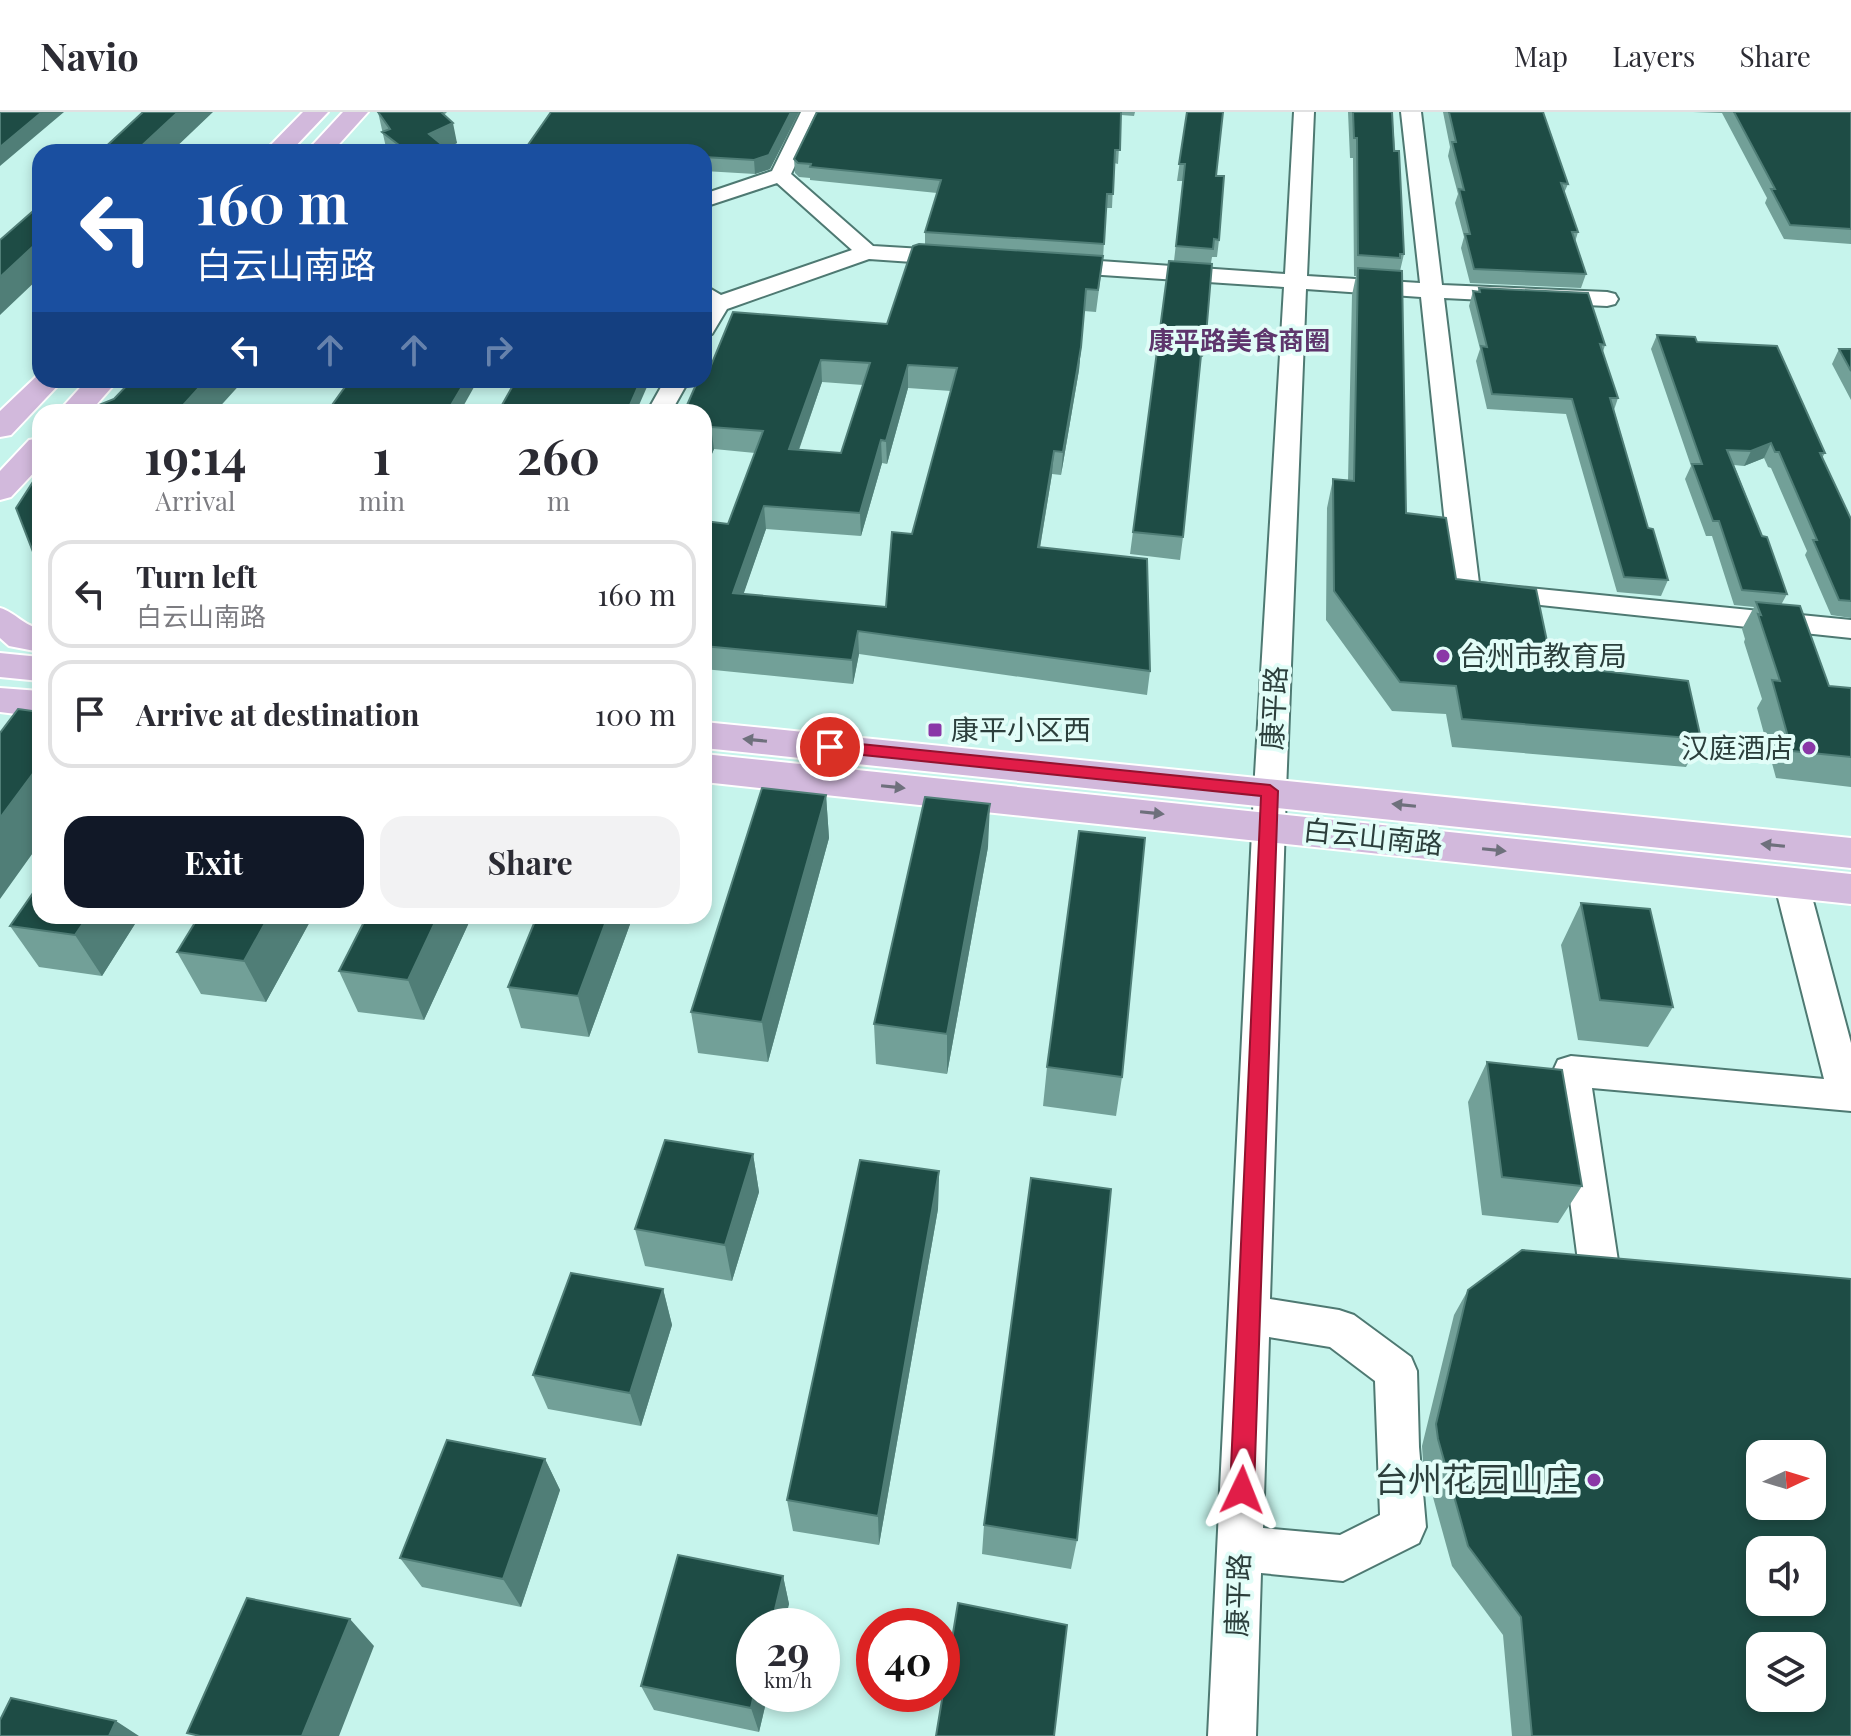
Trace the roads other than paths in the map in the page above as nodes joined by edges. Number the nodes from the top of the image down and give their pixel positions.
1 (316, 112) edge
2 (356, 112) edge
3 (811, 112) edge
4 (1304, 112) edge
5 (1411, 112) edge
6 (284, 144) edge
7 (326, 144) edge
8 (780, 175) junction
9 (712, 198) edge
10 (867, 252) junction
11 (974, 259) edge
12 (1035, 263) edge
13 (1295, 281) junction
14 (1432, 291) junction
15 (712, 298) edge
16 (1607, 299) dead end
17 (40, 388) edge
18 (96, 388) edge
19 (80, 404) edge
20 (0, 428) edge
21 (32, 456) edge
22 (0, 490) edge
23 (0, 619) edge
24 (1851, 629) edge
25 (32, 639) edge
26 (0, 665) edge
27 (32, 668) edge
28 (0, 700) edge
29 (32, 703) edge
30 (712, 736) edge
31 (712, 769) edge
32 (1270, 808) junction
33 (1851, 853) edge
34 (1791, 882) junction
35 (1851, 889) edge
36 (1598, 1261) edge
37 (1248, 1315) junction
38 (1240, 1548) junction
39 (1232, 1736) edge

1 - 6 main road
2 - 7 main road
3 - 8 street
4 - 13 street, 康平路
5 - 14 street
8 - 9 street
8 - 10 street
10 - 11 street
10 - 15 street
12 - 13 street
13 - 14 street
13 - 32 street, 康平路
14 - 16 street
14 - 24 street
17 - 20 main road
18 - 19 main road
21 - 22 main road
23 - 25 main road
26 - 27 main road
28 - 29 main road
32 -> 30 main road, 白云山南路
31 -> 32 main road, 白云山南路
33 -> 32 main road, 白云山南路
32 -> 34 main road, 白云山南路
32 - 37 street, 康平路
34 - 35 main road, 白云山南路
34 - 36 street
37 - 38 street, 康平路
37 - 38 street
38 - 39 street, 康平路

